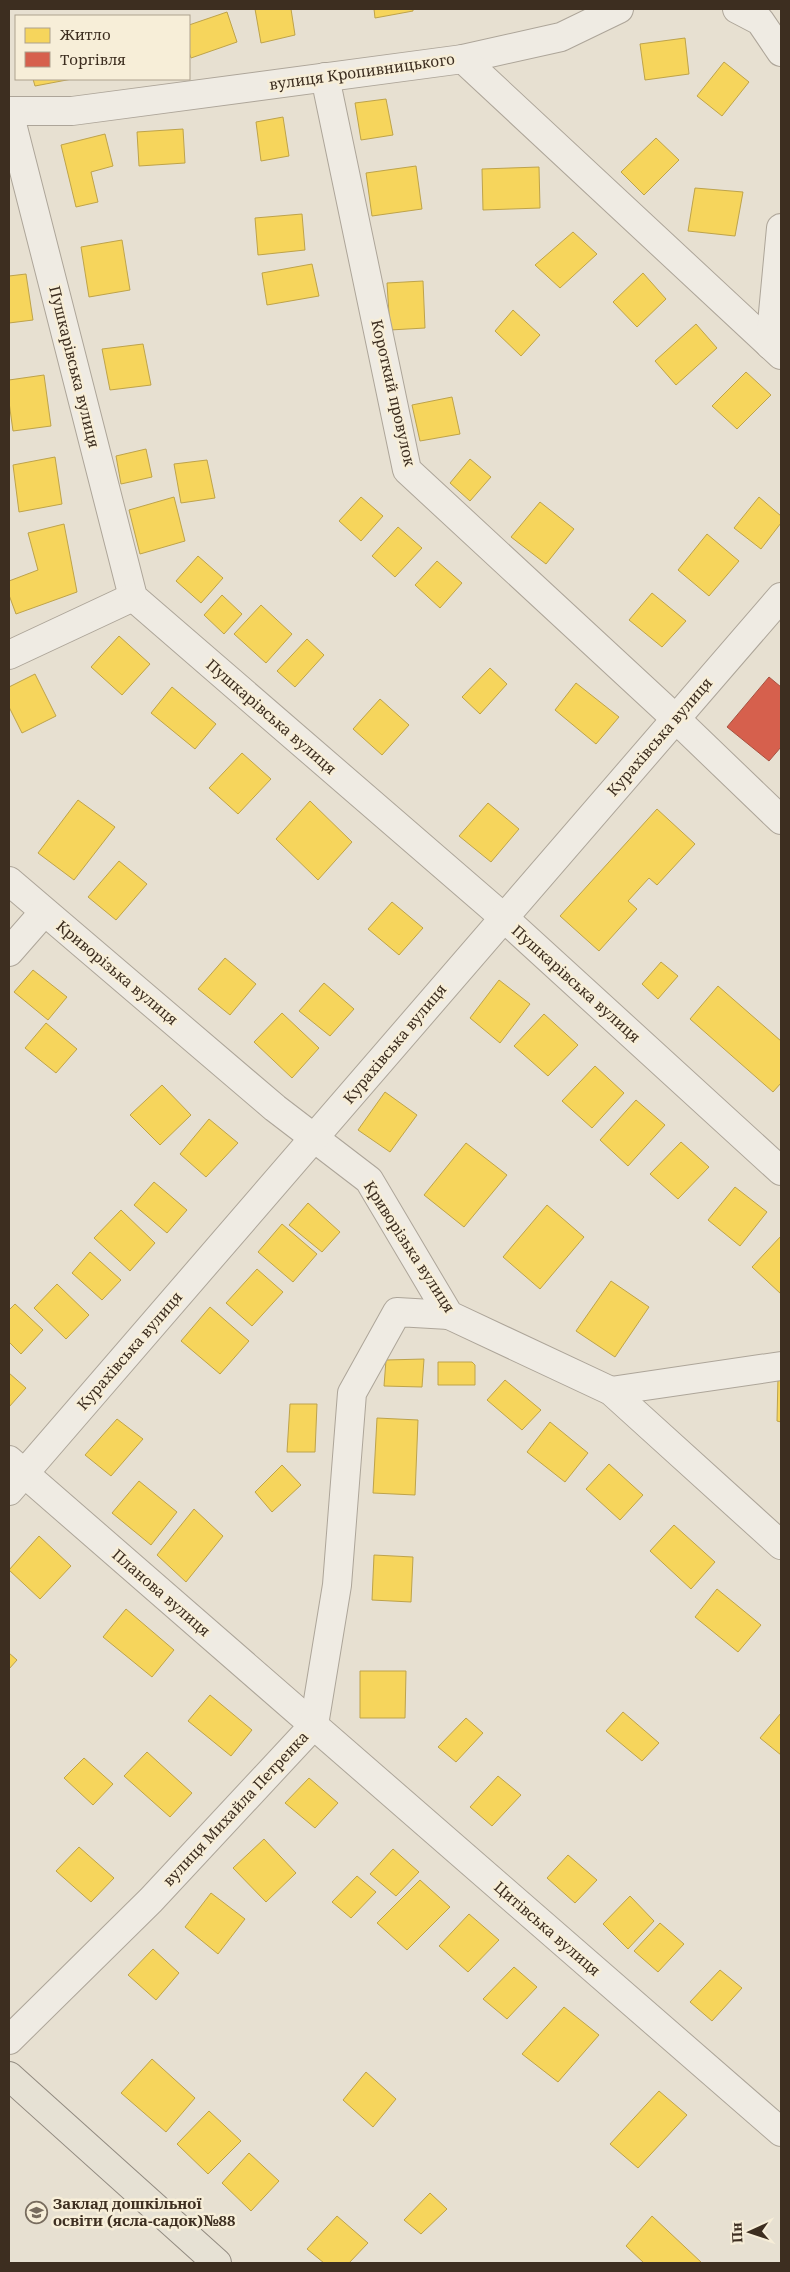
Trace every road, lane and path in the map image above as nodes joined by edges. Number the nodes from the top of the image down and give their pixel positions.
1 (620, 9) edge
2 (749, 15) edge
3 (781, 52) edge
4 (463, 59) junction
5 (325, 77) junction
6 (9, 112) edge
7 (781, 228) edge
8 (776, 350) edge
9 (133, 597) junction
10 (781, 597) edge
11 (9, 655) edge
12 (676, 719) junction
13 (781, 820) edge
14 (9, 881) edge
15 (44, 912) junction
16 (503, 917) junction
17 (9, 952) edge
18 (314, 1138) junction
19 (781, 1171) edge
20 (449, 1315) junction
21 (781, 1366) edge
22 (611, 1391) junction
23 (14, 1475) edge
24 (781, 1545) edge
25 (314, 1725) junction
26 (9, 2040) edge
27 (9, 2076) edge
28 (781, 2132) edge
29 (217, 2263) edge

1 - 4 street
2 - 3 street
4 - 5 street, вулиця Кропивницького
4 - 8 street, вулиця Кропивницького
5 - 6 street, вулиця Кропивницького
5 - 12 street, Короткий провулок
6 - 9 street, Пушкарівська вулиця
7 - 8 street
9 - 11 street
9 - 16 street, Пушкарівська вулиця
10 - 12 street, Курахівська вулиця
12 - 13 street, Короткий провулок
12 - 16 street, Курахівська вулиця
14 - 15 street, Криворізька вулиця
15 - 17 street
15 - 18 street, Криворізька вулиця
16 - 18 street, Курахівська вулиця
16 - 19 street, Пушкарівська вулиця
18 - 20 street, Криворізька вулиця
18 - 23 street, Курахівська вулиця
20 - 22 street, Криворізька вулиця
20 - 25 street, вулиця Михайла Петренка
21 - 22 street
22 - 24 street, Криворізька вулиця
23 - 25 street, Планова вулиця
25 - 26 street, вулиця Михайла Петренка
25 - 28 street, Цитівська вулиця
27 - 29 main road

